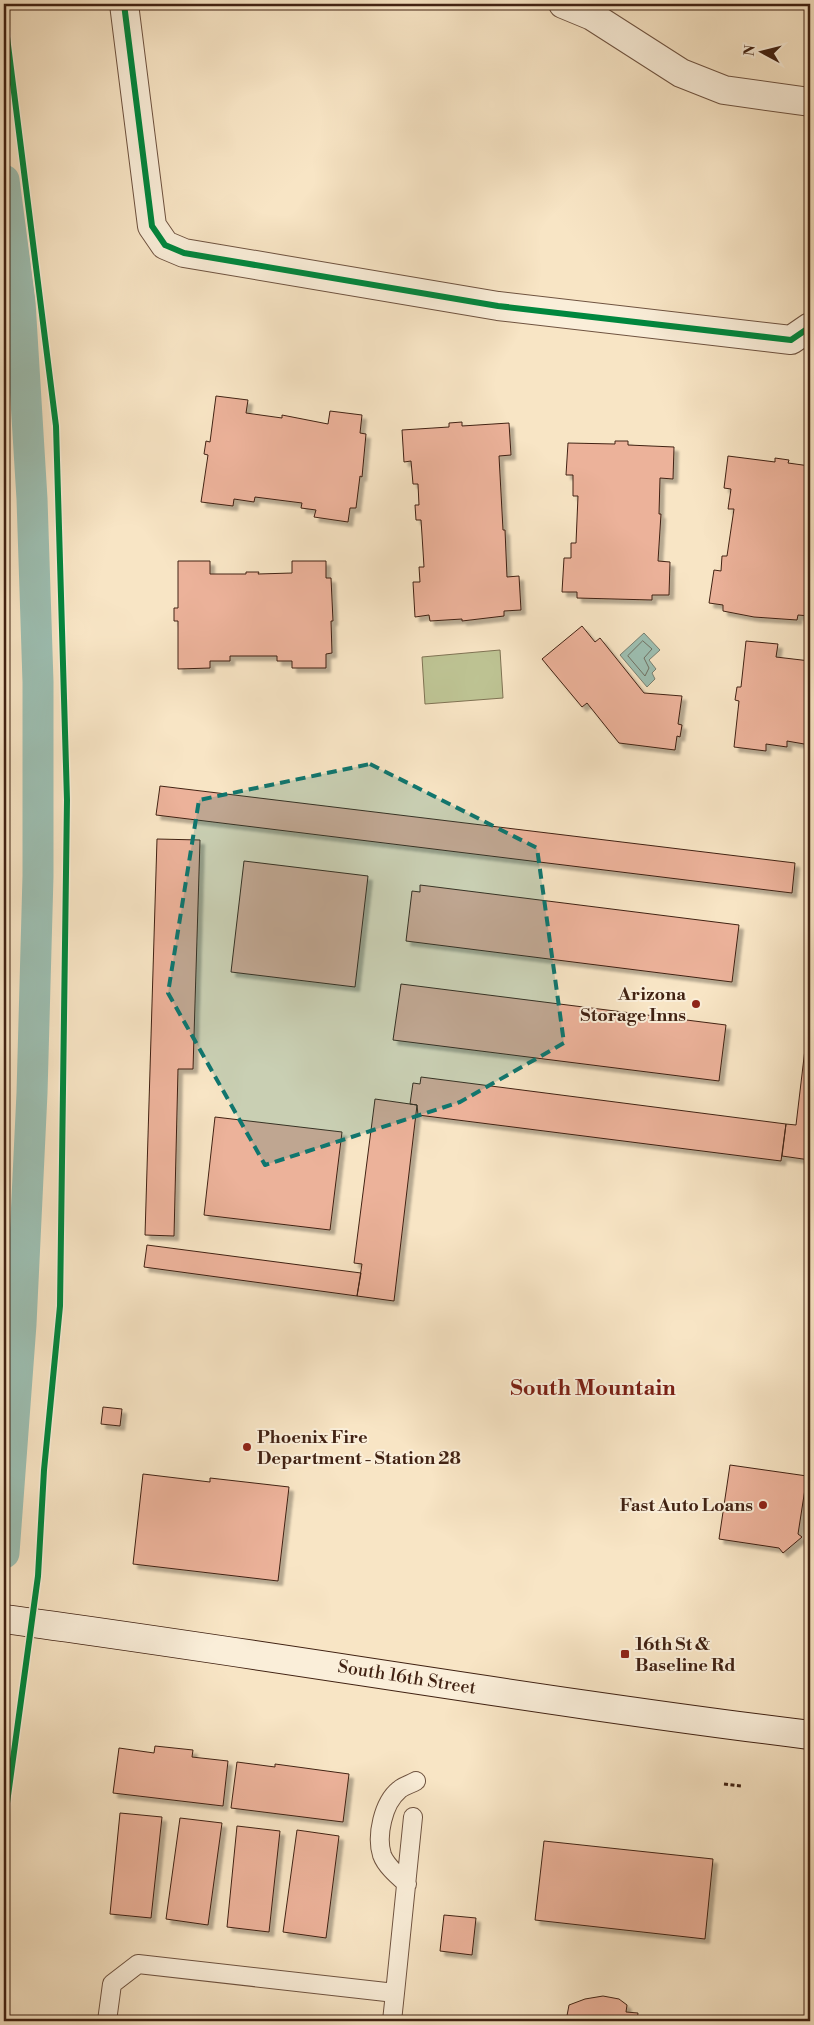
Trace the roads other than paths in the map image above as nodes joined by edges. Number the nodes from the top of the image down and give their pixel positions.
1 (124, 4) edge
2 (563, 4) edge
3 (810, 102) edge
4 (810, 327) edge
5 (12, 1620) edge
6 (810, 1735) edge
7 (416, 1781) dead end
8 (414, 1817) dead end
9 (407, 1884) junction
10 (395, 1993) junction
11 (107, 2021) edge
12 (392, 2021) edge

1 - 4 street
2 - 3 street
5 - 6 street, South 16th Street
7 - 9 lane
8 - 9 lane
9 - 10 lane
10 - 11 lane
10 - 12 lane

